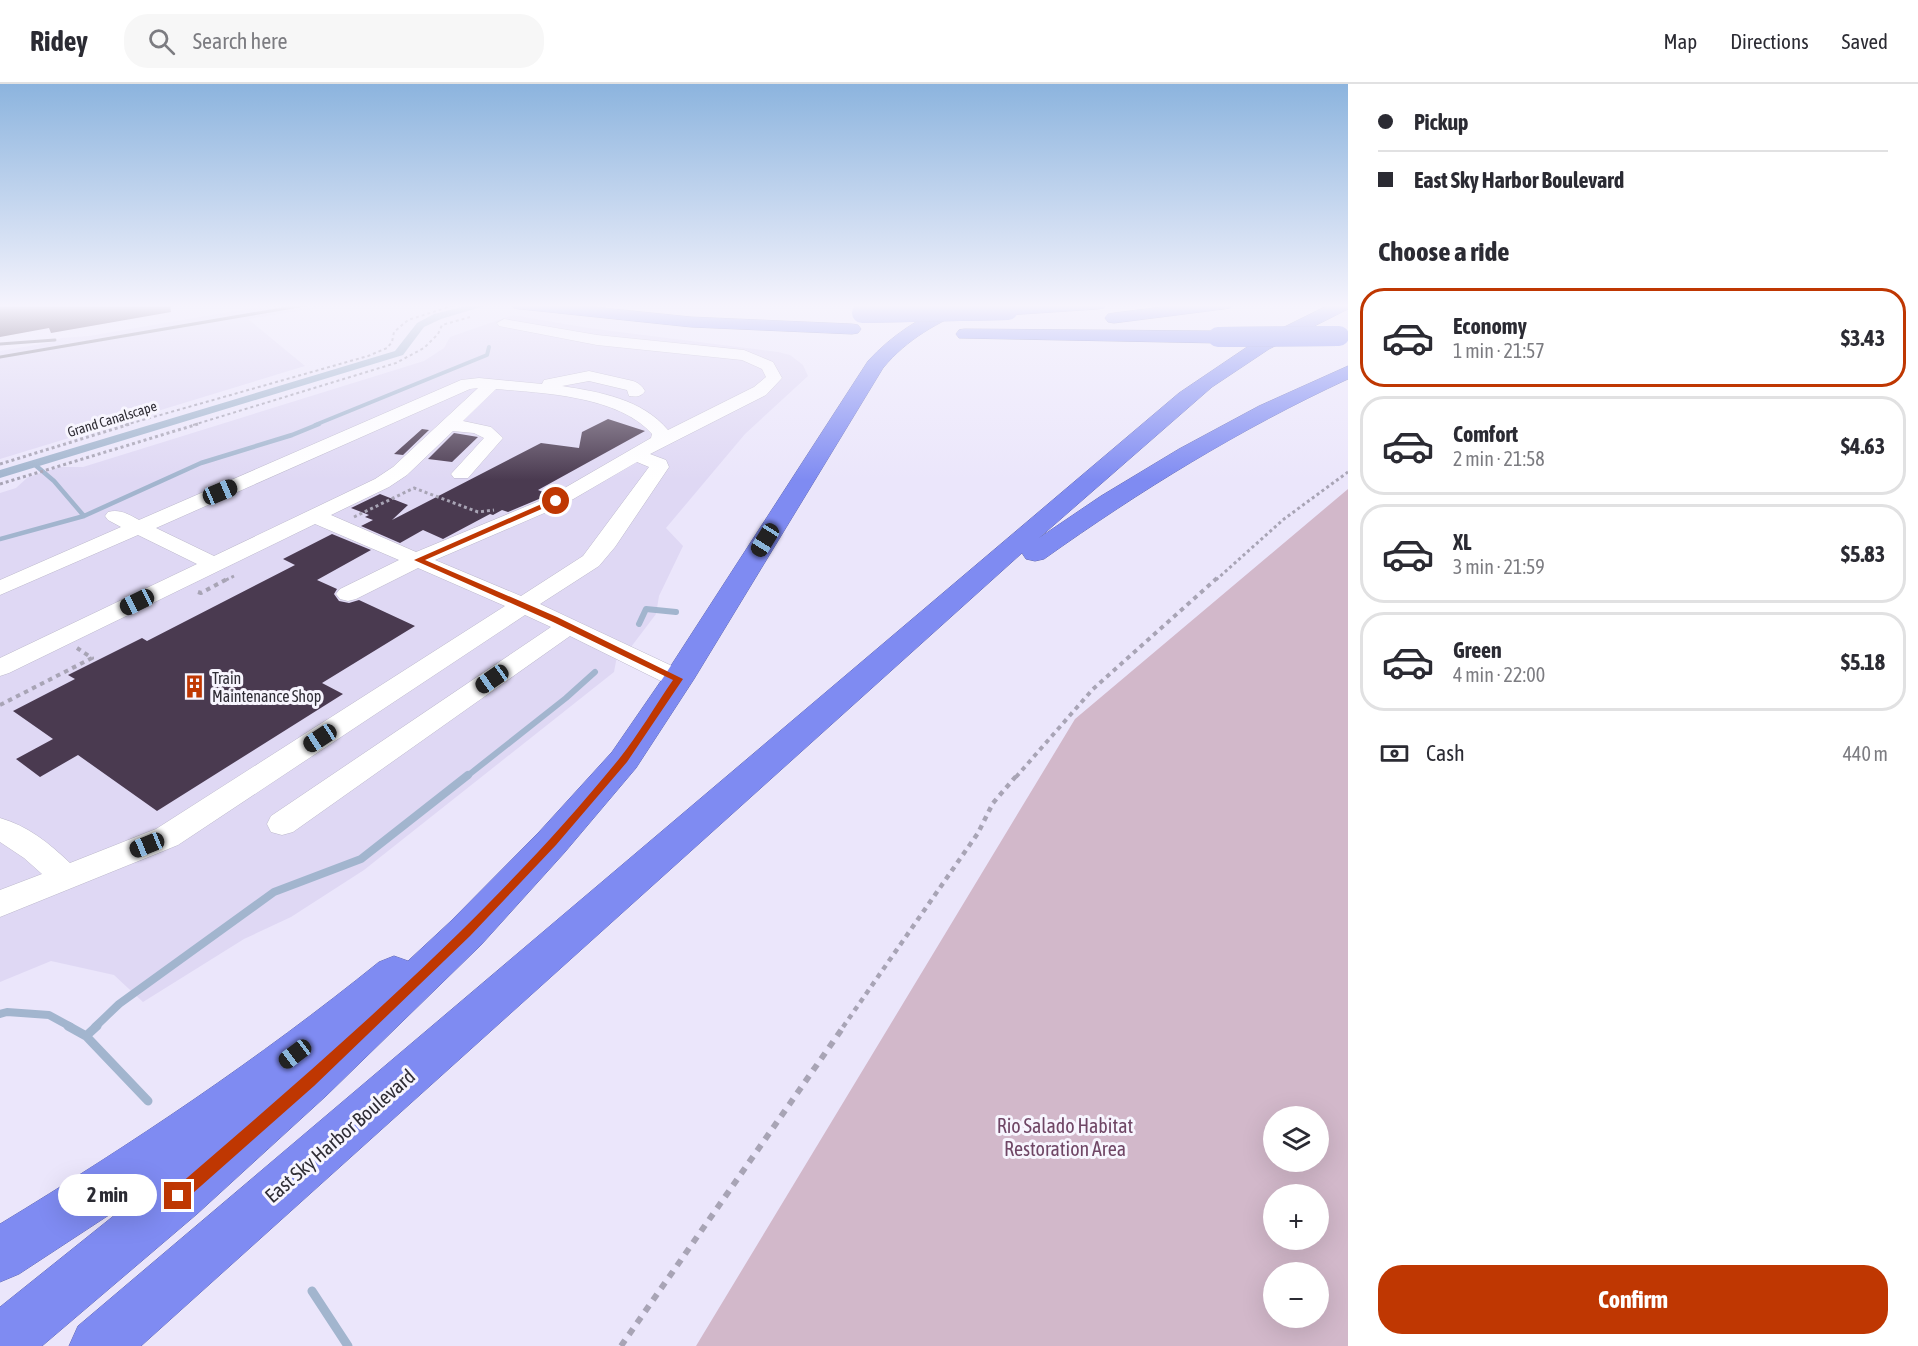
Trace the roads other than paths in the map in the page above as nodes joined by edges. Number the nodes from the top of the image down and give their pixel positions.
1 (763, 363) edge
2 (877, 363) edge
3 (1232, 363) edge
4 (1348, 372) edge
5 (492, 384) junction
6 (544, 388) junction
7 (635, 392) dead end
8 (447, 425) junction
9 (660, 441) junction
10 (635, 455) junction
11 (461, 474) dead end
12 (115, 516) dead end
13 (315, 516) junction
14 (139, 527) junction
15 (418, 560) junction
16 (214, 564) junction
17 (0, 588) edge
18 (348, 594) dead end
19 (524, 606) junction
20 (569, 626) junction
21 (0, 668) edge
22 (675, 684) junction
23 (282, 824) dead end
24 (0, 829) edge
25 (65, 879) junction
26 (0, 904) edge
27 (582, 926) junction
28 (0, 1255) edge
29 (0, 1344) edge
30 (99, 1346) edge

1 - 9 lane
2 - 22 highway
3 - 27 highway
4 - 27 highway
5 - 6 lane
5 - 8 lane
5 - 14 lane
6 - 7 lane
6 - 9 lane
8 - 11 lane
8 - 13 lane
9 - 10 lane
10 - 15 lane
10 - 19 lane
12 - 14 lane
13 - 15 lane
13 - 16 lane
14 - 16 lane
14 - 17 lane
15 - 18 lane
15 - 19 lane
16 - 21 lane
19 - 20 lane
19 - 25 lane
20 - 22 lane
20 - 23 lane
22 - 28 highway
22 - 29 highway
24 - 25 lane
25 - 26 lane
27 - 30 highway, East Sky Harbor Boulevard

